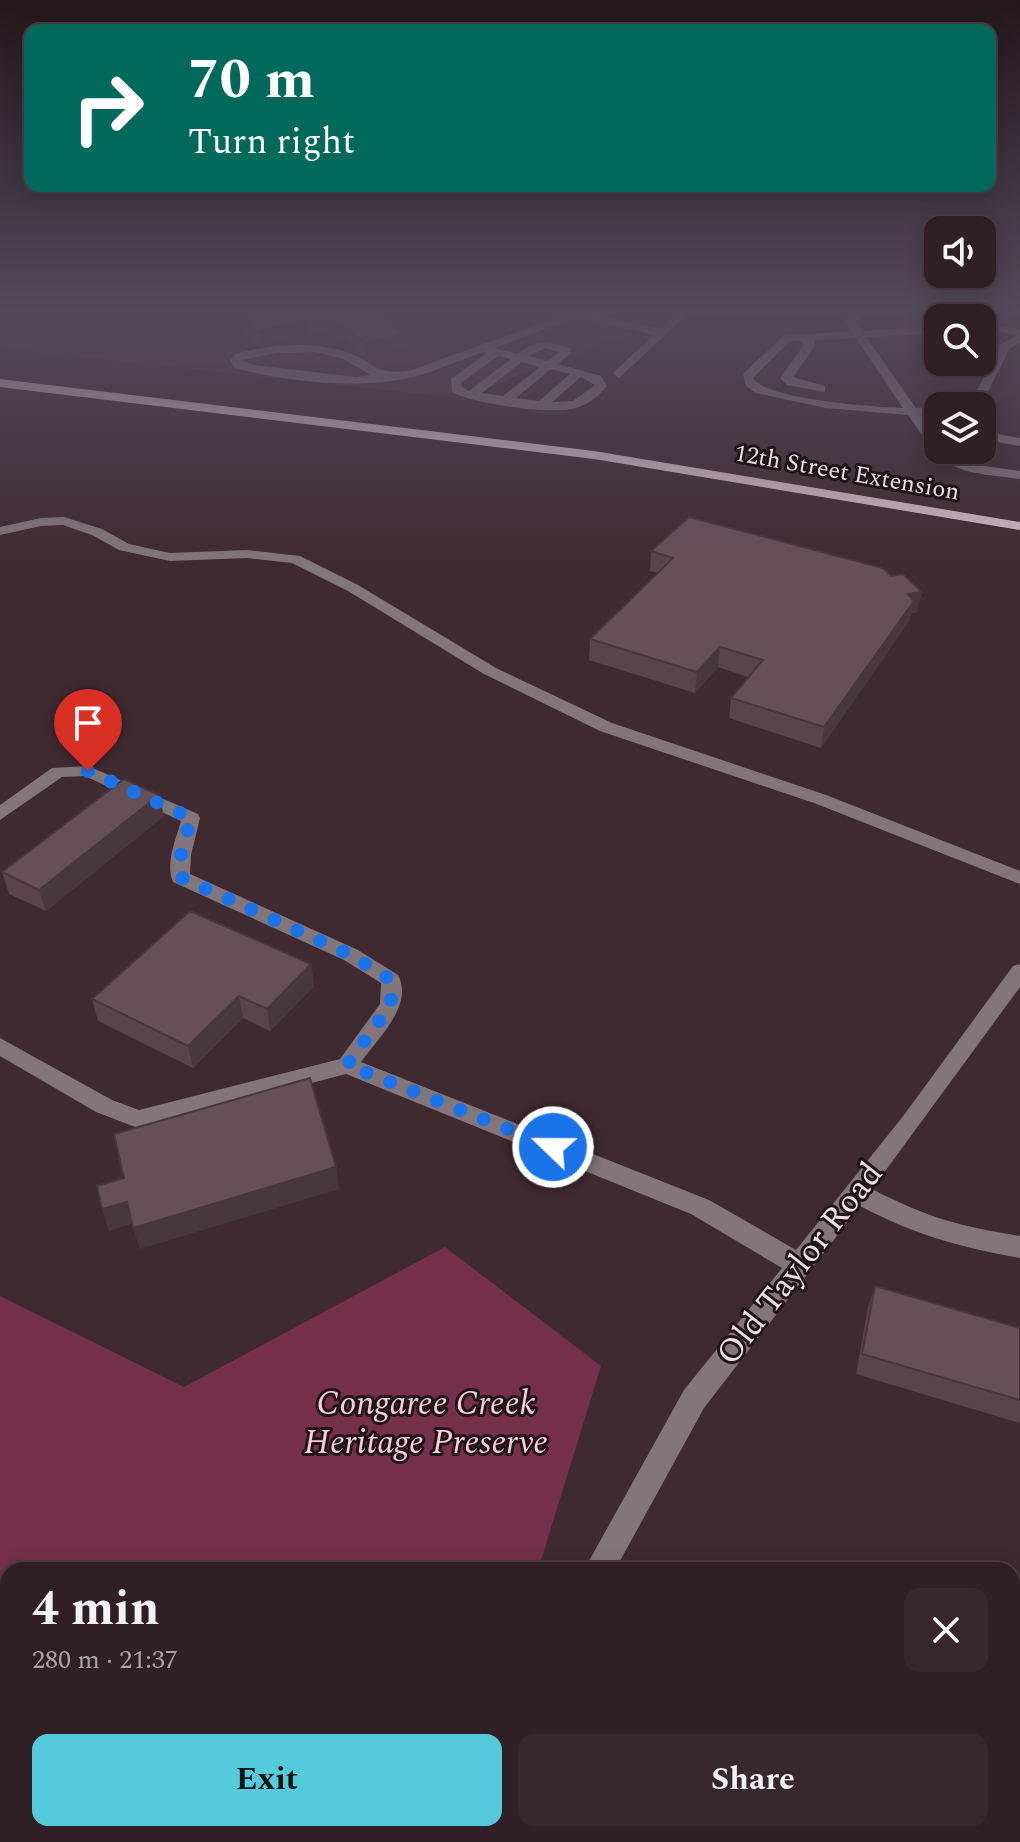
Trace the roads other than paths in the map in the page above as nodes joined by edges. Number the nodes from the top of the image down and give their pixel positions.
1 (90, 394) edge
2 (167, 394) edge
3 (513, 394) edge
4 (554, 394) edge
5 (590, 394) edge
6 (780, 394) edge
7 (849, 394) edge
8 (900, 394) edge
9 (472, 395) edge
10 (506, 400) junction
11 (541, 405) junction
12 (856, 409) junction
13 (913, 412) junction
14 (924, 412) edge
15 (924, 424) edge
16 (996, 438) edge
17 (1020, 442) edge
18 (958, 464) edge
19 (1020, 475) edge
20 (1020, 514) edge
21 (1020, 526) edge
22 (0, 531) edge
23 (0, 814) edge
24 (1020, 878) edge
25 (1020, 971) edge
26 (0, 1046) edge
27 (347, 1065) junction
28 (856, 1192) junction
29 (1020, 1247) edge
30 (799, 1265) junction
31 (603, 1562) edge

1 - 21 main road, 12th Street Extension
2 - 20 main road, 12th Street Extension
3 - 10 street
4 - 11 street
5 - 11 street
6 - 12 street
7 - 12 street
8 - 13 street
9 - 10 street
10 - 11 street
12 - 13 street
13 - 14 street
13 - 15 street
16 - 17 street
18 - 19 street
22 - 24 street
23 - 27 street
25 - 28 street, Old Taylor Road
26 - 27 street
27 - 30 street
28 - 29 street
28 - 30 street, Old Taylor Road
30 - 31 street, Old Taylor Road

